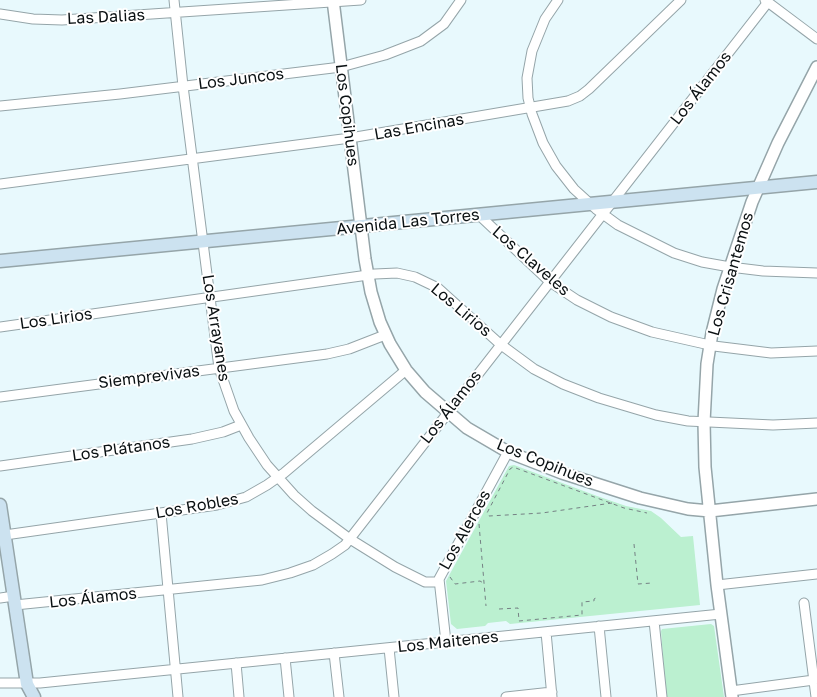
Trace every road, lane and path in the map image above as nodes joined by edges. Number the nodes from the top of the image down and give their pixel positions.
1 (174, 0) edge
2 (361, 0) edge
3 (461, 0) edge
4 (558, 0) edge
5 (681, 0) edge
6 (334, 1) edge
7 (766, 1) edge
8 (175, 13) junction
9 (0, 14) edge
10 (817, 39) edge
11 (341, 67) junction
12 (817, 67) edge
13 (183, 86) junction
14 (0, 106) edge
15 (530, 108) junction
16 (350, 138) junction
17 (192, 159) junction
18 (817, 182) edge
19 (0, 184) edge
20 (758, 188) junction
21 (612, 202) junction
22 (590, 204) junction
23 (602, 214) junction
24 (479, 215) junction
25 (361, 226) junction
26 (203, 242) junction
27 (0, 261) edge
28 (730, 267) junction
29 (817, 273) edge
30 (368, 275) junction
31 (550, 282) junction
32 (210, 297) junction
33 (0, 327) edge
34 (385, 335) junction
35 (500, 344) junction
36 (710, 346) junction
37 (817, 351) edge
38 (219, 368) junction
39 (406, 370) junction
40 (0, 397) edge
41 (447, 412) junction
42 (704, 422) junction
43 (817, 423) edge
44 (241, 425) junction
45 (508, 452) junction
46 (0, 466) edge
47 (277, 478) junction
48 (817, 499) edge
49 (612, 503) junction
50 (0, 511) edge
51 (710, 511) junction
52 (160, 513) junction
53 (647, 513) dead end
54 (476, 530) dead end
55 (5, 535) junction
56 (350, 539) junction
57 (634, 544) dead end
58 (817, 574) edge
59 (450, 577) dead end
60 (439, 582) junction
61 (652, 583) dead end
62 (485, 584) junction
63 (717, 585) junction
64 (168, 591) junction
65 (598, 597) dead end
66 (0, 598) edge
67 (15, 601) junction
68 (804, 603) dead end
69 (486, 606) dead end
70 (499, 610) dead end
71 (721, 614) junction
72 (654, 621) junction
73 (599, 626) junction
74 (812, 627) edge
75 (546, 632) junction
76 (446, 642) junction
77 (389, 648) junction
78 (334, 653) junction
79 (285, 658) junction
80 (236, 663) junction
81 (176, 669) junction
82 (814, 680) junction
83 (0, 683) edge
84 (27, 684) junction
85 (732, 694) edge
86 (552, 695) edge
87 (23, 697) edge
88 (34, 697) edge
89 (178, 697) edge
90 (239, 697) edge
91 (289, 697) edge
92 (339, 697) edge
93 (394, 697) edge
94 (506, 697) edge
95 (606, 697) edge
96 (662, 697) edge
97 (816, 697) edge

1 - 8 street, Los Arrayanes
2 - 6 street, Las Dalias
3 - 11 street, Los Juncos
4 - 15 street
5 - 15 street, Las Encinas
6 - 8 street, Las Dalias
6 - 11 street, Los Copihues
7 - 10 street
7 - 21 street, Los Álamos
8 - 9 street, Las Dalias
8 - 13 street, Los Arrayanes
11 - 13 street, Los Juncos
11 - 16 street, Los Copihues
12 - 20 street, Los Crisantemos
13 - 14 street, Los Juncos
13 - 17 street, Los Arrayanes
15 - 16 street, Las Encinas
15 - 22 street
16 - 17 street, Las Encinas
16 - 25 street, Los Copihues
17 - 19 street, Las Encinas
17 - 26 street, Los Arrayanes
18 - 20 main road, Avenida Las Torres
20 - 21 main road, Avenida Las Torres
20 - 28 street, Los Crisantemos
21 - 22 main road, Avenida Las Torres
21 - 23 street, Los Álamos
22 - 23 street
22 - 24 main road, Avenida Las Torres
23 - 28 street
23 - 31 street, Los Álamos
24 - 25 main road, Avenida Las Torres
24 - 31 street, Los Claveles
25 - 26 main road, Avenida Las Torres
25 - 30 street, Los Copihues
26 - 27 main road, Avenida Las Torres
26 - 32 street, Los Arrayanes
28 - 29 street
28 - 36 street, Los Crisantemos
30 - 32 street, Los Lirios
30 - 34 street, Los Copihues
30 - 35 street, Los Lirios
31 - 35 street, Los Álamos
31 - 36 street, Los Claveles
32 - 33 street, Los Lirios
32 - 38 street, Los Arrayanes
34 - 38 street, Siemprevivas
34 - 39 street, Los Copihues
35 - 41 street, Los Álamos
35 - 42 street, Los Lirios
36 - 37 street, Los Claveles
36 - 42 street, Los Crisantemos
38 - 40 street, Siemprevivas
38 - 44 street, Los Arrayanes
39 - 41 street, Los Copihues
39 - 47 street, Los Robles
41 - 45 street, Los Copihues
41 - 56 street, Los Álamos
42 - 43 street, Los Lirios
42 - 51 street, Los Crisantemos
44 - 46 street, Los Plátanos
44 - 47 street, Los Arrayanes
45 - 51 street, Los Copihues
45 - 60 street, Los Alerces
47 - 52 street, Los Robles
47 - 56 street, Los Arrayanes
48 - 51 street, Los Copihues
49 - 49 path
49 - 53 path
50 - 55 main road
51 - 63 street, Los Crisantemos
52 - 55 street, Los Robles
52 - 64 street
54 - 62 path
55 - 67 main road
56 - 60 street, Los Arrayanes
56 - 64 street, Los Álamos
57 - 61 path
58 - 63 street
59 - 62 path
60 - 76 street, Los Alerces
62 - 69 path
63 - 71 street, Los Crisantemos
64 - 67 street, Los Álamos
64 - 81 street
65 - 70 path
66 - 67 street, Los Álamos
67 - 84 main road
68 - 74 street
71 - 72 street, Los Maitenes
71 - 85 street, Los Crisantemos
72 - 73 street, Los Maitenes
72 - 96 street
73 - 75 street, Los Maitenes
73 - 95 street
74 - 82 street
75 - 76 street, Los Maitenes
75 - 86 street
76 - 77 street, Los Maitenes
77 - 78 street, Los Maitenes
77 - 93 street
78 - 79 street, Los Maitenes
78 - 92 street
79 - 80 street, Los Maitenes
79 - 91 street
80 - 81 street, Los Maitenes
80 - 90 street
81 - 84 street, Los Maitenes
81 - 89 street
82 - 85 street
82 - 97 street
83 - 84 street, Los Maitenes
84 - 87 main road
84 - 88 main road
86 - 94 street

